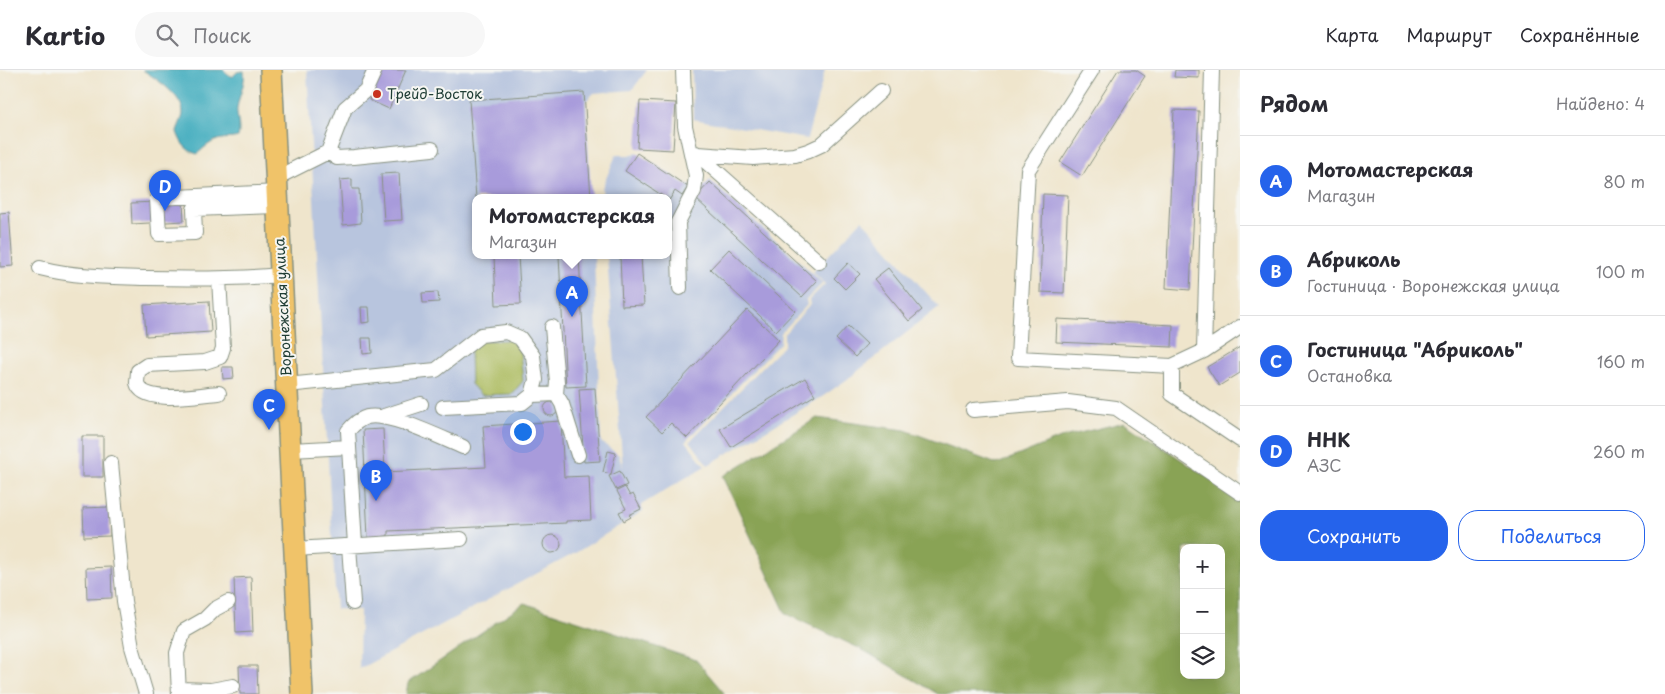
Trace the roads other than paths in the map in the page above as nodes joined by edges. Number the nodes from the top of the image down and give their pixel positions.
1 (271, 70) edge
2 (375, 70) edge
3 (683, 70) edge
4 (1092, 70) edge
5 (1212, 70) edge
6 (881, 91) dead end
7 (432, 149) dead end
8 (693, 150) junction
9 (328, 152) junction
10 (277, 192) junction
11 (819, 262) dead end
12 (40, 268) dead end
13 (281, 275) junction
14 (219, 279) junction
15 (680, 288) dead end
16 (552, 327) dead end
17 (1240, 327) edge
18 (1204, 351) junction
19 (1172, 366) junction
20 (287, 384) junction
21 (219, 393) dead end
22 (556, 394) junction
23 (532, 395) junction
24 (421, 404) dead end
25 (443, 407) dead end
26 (973, 410) dead end
27 (384, 416) junction
28 (1240, 440) edge
29 (350, 446) junction
30 (463, 447) dead end
31 (291, 450) junction
32 (578, 455) dead end
33 (110, 463) dead end
34 (1240, 492) edge
35 (461, 539) dead end
36 (352, 546) junction
37 (295, 549) junction
38 (228, 602) dead end
39 (353, 603) dead end
40 (233, 686) dead end
41 (179, 691) edge
42 (146, 694) edge
43 (302, 694) edge

1 - 10 highway, Воронежская улица
2 - 9 lane
3 - 8 lane
4 - 19 lane
5 - 18 lane
6 - 8 lane
7 - 9 lane
8 - 11 lane
8 - 15 lane
9 - 10 lane
10 - 10 lane
10 - 13 highway, Воронежская улица
12 - 14 lane
13 - 14 lane
13 - 20 highway, Воронежская улица
14 - 21 lane
16 - 22 lane
17 - 18 lane
18 - 19 lane
19 - 28 lane
20 - 23 lane
20 - 31 highway, Воронежская улица
22 - 23 lane
22 - 32 lane
23 - 25 lane
24 - 27 lane
26 - 34 lane
27 - 29 lane
27 - 30 lane
29 - 31 lane
29 - 36 lane
31 - 37 highway, Воронежская улица
33 - 42 lane
35 - 36 lane
36 - 37 lane
36 - 39 lane
37 - 43 highway, Воронежская улица
38 - 41 lane
40 - 41 lane

